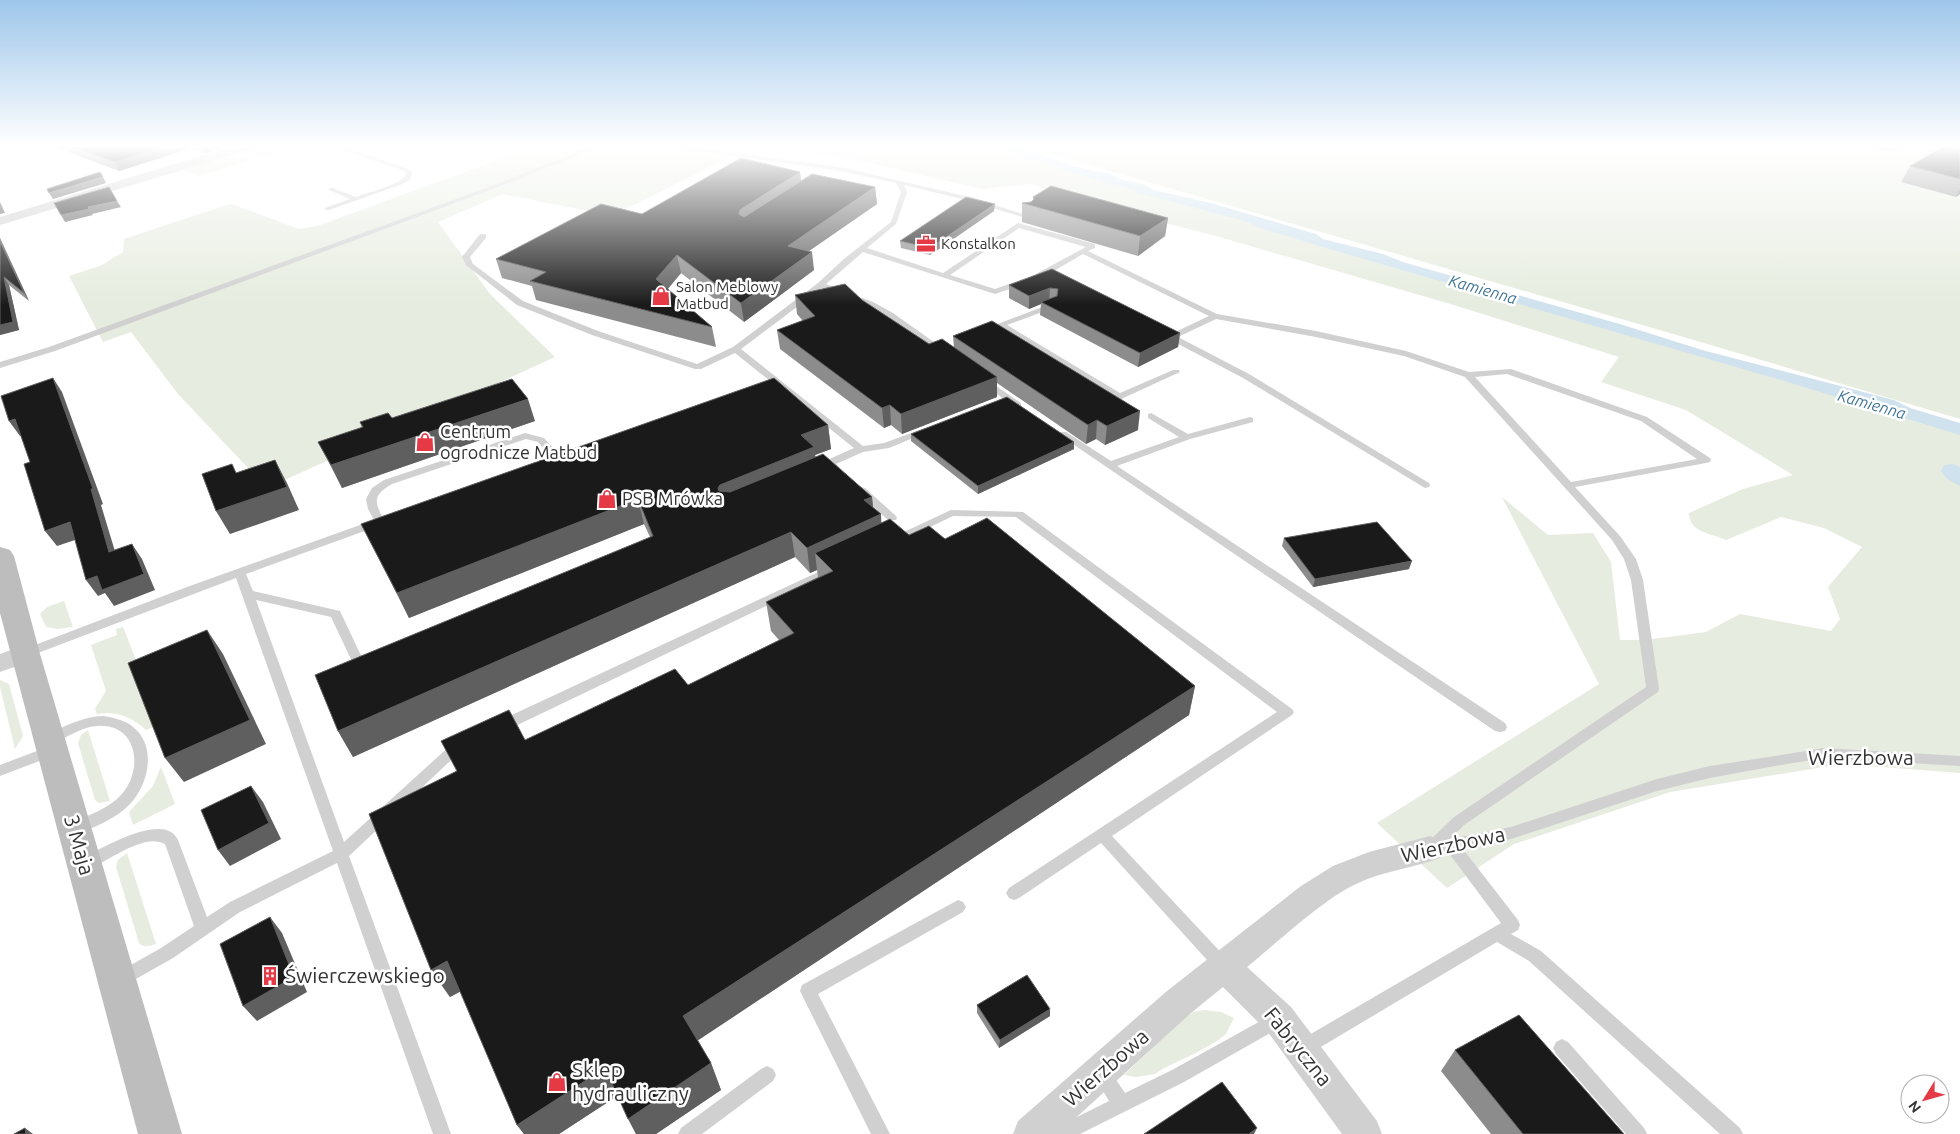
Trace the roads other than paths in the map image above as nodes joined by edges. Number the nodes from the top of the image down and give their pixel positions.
1 (75, 199) edge
2 (356, 199) edge
3 (460, 199) edge
4 (902, 199) edge
5 (971, 199) edge
6 (326, 209) dead end
7 (1029, 217) edge
8 (0, 222) edge
9 (483, 236) dead end
10 (861, 249) junction
11 (1082, 251) junction
12 (944, 276) junction
13 (822, 285) junction
14 (1053, 305) edge
15 (1215, 316) junction
16 (1001, 325) junction
17 (1155, 329) edge
18 (972, 334) edge
19 (1171, 337) junction
20 (944, 344) edge
21 (935, 347) junction
22 (736, 349) junction
23 (949, 356) edge
24 (0, 365) edge
25 (1176, 372) dead end
26 (1468, 375) junction
27 (978, 377) edge
28 (1024, 409) edge
29 (1151, 416) dead end
30 (1250, 420) dead end
31 (938, 426) edge
32 (1055, 429) edge
33 (1187, 437) junction
34 (860, 449) junction
35 (557, 458) edge
36 (1110, 465) junction
37 (1425, 485) dead end
38 (1568, 485) junction
39 (892, 518) edge
40 (888, 543) edge
41 (0, 556) edge
42 (843, 564) edge
43 (240, 572) junction
44 (248, 594) junction
45 (12, 658) edge
46 (370, 665) edge
47 (1500, 727) dead end
48 (494, 730) edge
49 (467, 742) edge
50 (51, 745) junction
51 (1960, 761) edge
52 (0, 771) edge
53 (74, 828) junction
54 (1102, 835) junction
55 (1441, 847) junction
56 (342, 853) junction
57 (85, 865) junction
58 (1014, 893) dead end
59 (958, 907) dead end
60 (203, 929) junction
61 (1497, 934) junction
62 (1224, 966) junction
63 (118, 981) junction
64 (1279, 1019) junction
65 (1562, 1048) dead end
66 (1301, 1049) junction
67 (1101, 1072) junction
68 (767, 1075) dead end
69 (1122, 1105) junction
70 (160, 1134) edge
71 (442, 1134) edge
72 (687, 1134) edge
73 (881, 1134) edge
74 (1031, 1134) edge
75 (1061, 1134) edge
76 (1364, 1134) edge
77 (1638, 1134) edge
78 (1734, 1134) edge

1 - 8 street
2 - 6 lane
3 - 24 lane
4 - 10 lane
5 - 7 lane
9 - 22 lane
10 - 12 lane
10 - 13 lane
11 - 12 lane
11 - 12 lane
11 - 15 lane
13 - 21 lane
13 - 22 lane
14 - 16 lane
15 - 19 lane
15 - 26 lane
16 - 18 lane
16 - 25 lane
17 - 19 lane
19 - 37 lane
20 - 21 lane
21 - 23 lane
22 - 34 lane
26 - 38 lane
26 - 38 lane
27 - 28 lane
29 - 33 lane
30 - 33 lane
31 - 34 lane
32 - 36 lane
33 - 36 lane
34 - 39 lane
35 - 43 lane
36 - 47 lane
38 - 55 lane
40 - 54 lane
41 - 45 street, 3 Maja
42 - 48 lane
43 - 44 lane
43 - 45 lane
44 - 46 lane
44 - 56 lane
45 - 50 street, 3 Maja
49 - 56 lane
50 - 52 lane
50 - 53 street, 3 Maja
50 - 53 lane
51 - 55 lane, Wierzbowa
53 - 57 street, 3 Maja
54 - 58 lane
54 - 62 lane
55 - 61 lane
55 - 62 street, Wierzbowa
56 - 60 lane
56 - 71 lane
57 - 60 lane
57 - 63 street, 3 Maja
59 - 73 lane
60 - 63 lane
61 - 66 lane
61 - 78 lane
62 - 64 street, Fabryczna
62 - 67 street, Wierzbowa
63 - 70 street, 3 Maja
64 - 66 street, Fabryczna
64 - 69 lane
65 - 77 lane
66 - 76 street, Fabryczna
67 - 69 lane
67 - 74 street, Wierzbowa
68 - 72 lane
69 - 75 lane

